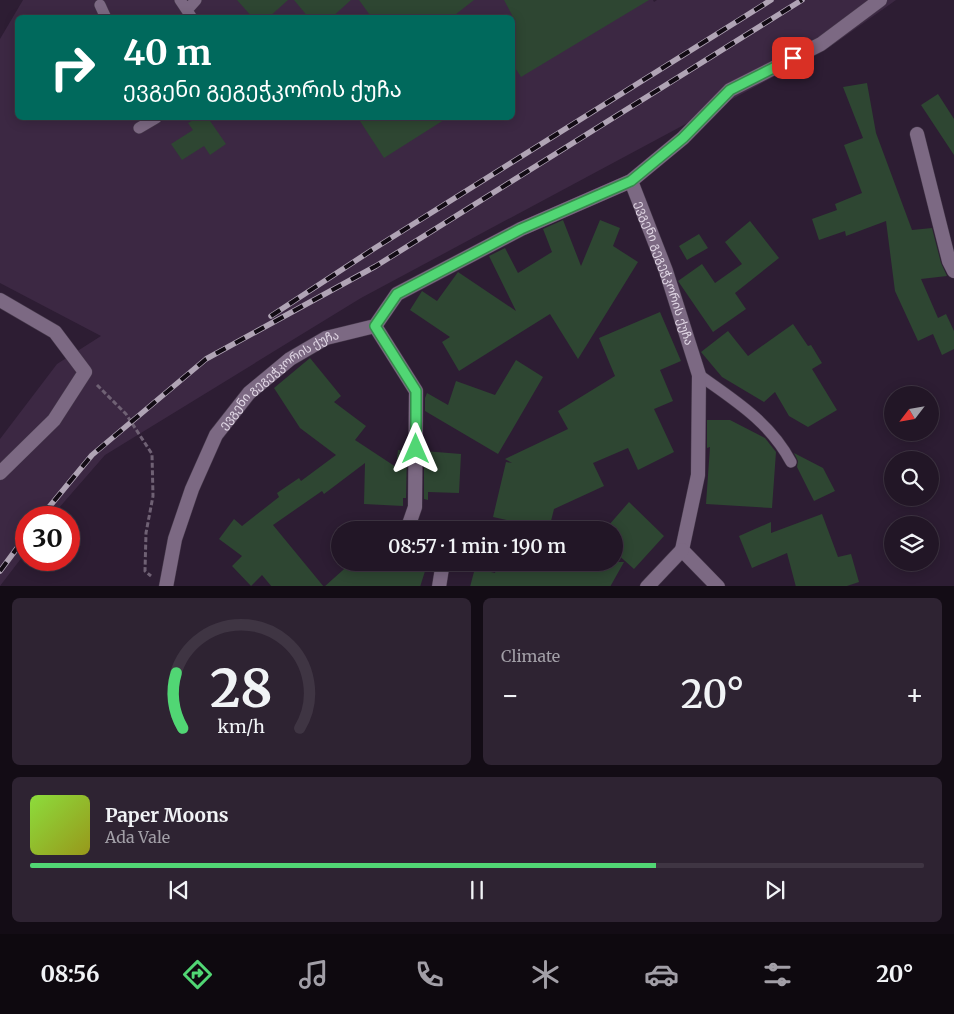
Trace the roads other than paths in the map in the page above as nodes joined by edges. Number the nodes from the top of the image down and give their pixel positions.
1 (180, 0) edge
2 (196, 0) edge
3 (880, 0) edge
4 (100, 5) dead end
5 (189, 14) edge
6 (105, 15) edge
7 (153, 120) edge
8 (139, 128) dead end
9 (917, 134) dead end
10 (631, 181) junction
11 (954, 271) edge
12 (0, 300) edge
13 (375, 326) junction
14 (699, 375) junction
15 (791, 462) dead end
16 (0, 473) edge
17 (410, 521) edge
18 (682, 550) junction
19 (442, 571) edge
20 (161, 584) edge
21 (439, 586) edge
22 (646, 586) edge
23 (718, 586) edge

1 - 5 lane
2 - 5 lane
3 - 10 street
4 - 6 lane
7 - 8 lane
9 - 11 street
10 - 13 street
10 - 14 street, ევგენი გეგეჭკორის ქუჩა
12 - 16 street
13 - 17 street
13 - 20 street, ევგენი გეგეჭკორის ქუჩა
14 - 15 lane
14 - 18 street, ევგენი გეგეჭკორის ქუჩა
18 - 22 street
18 - 23 street
19 - 21 street

